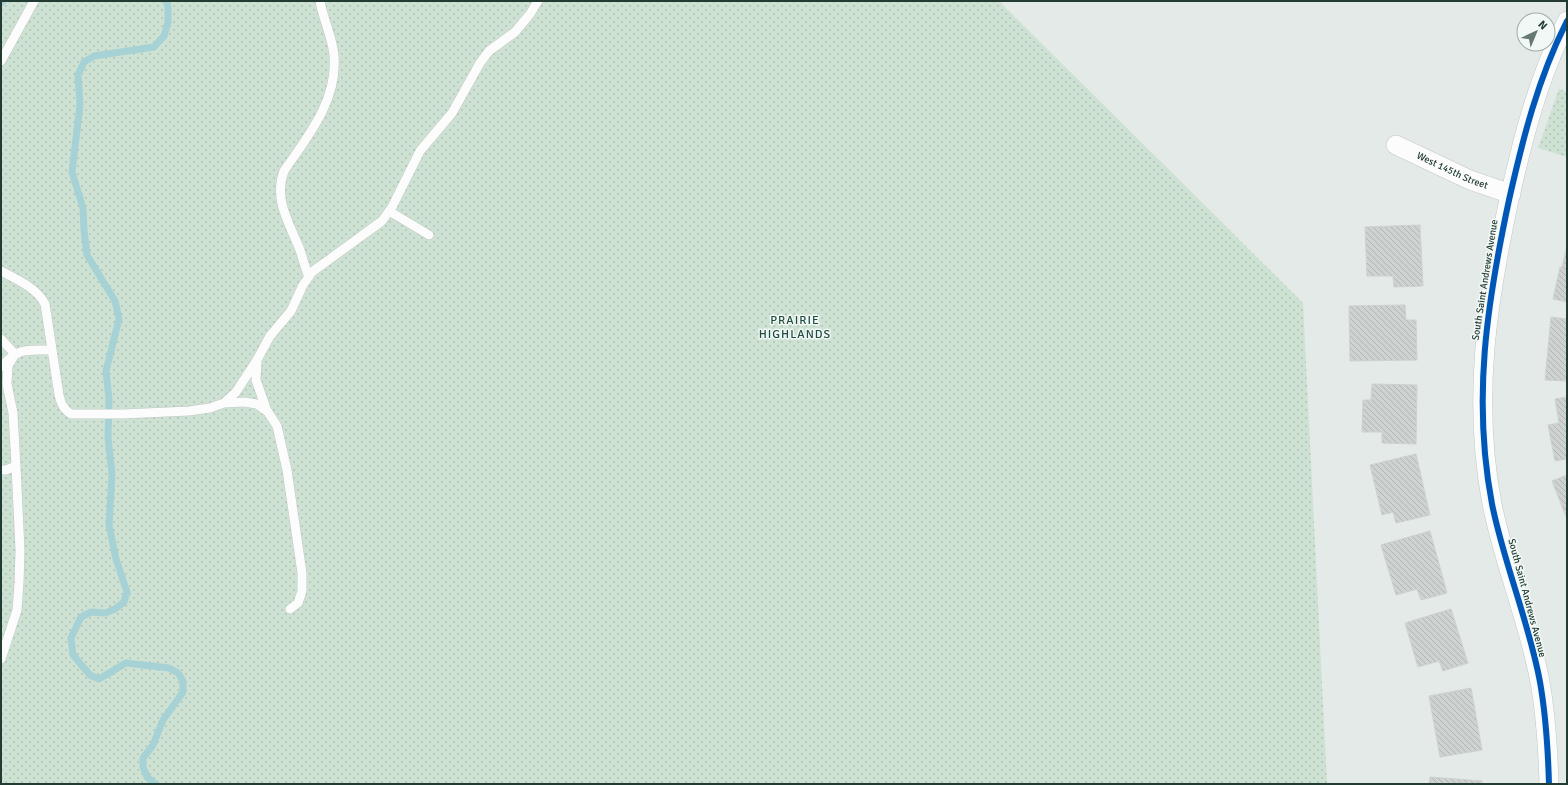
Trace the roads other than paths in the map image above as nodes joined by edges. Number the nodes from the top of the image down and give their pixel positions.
1 (34, 1) edge
2 (320, 1) edge
3 (538, 1) edge
4 (1567, 21) edge
5 (1, 61) edge
6 (1396, 145) dead end
7 (1511, 194) junction
8 (389, 211) junction
9 (429, 235) dead end
10 (1, 271) edge
11 (309, 276) junction
12 (1, 339) edge
13 (51, 350) junction
14 (15, 354) junction
15 (257, 360) junction
16 (1, 367) edge
17 (224, 403) junction
18 (268, 412) junction
19 (16, 466) junction
20 (1, 470) edge
21 (290, 609) dead end
22 (1, 659) edge
23 (1549, 784) edge

1 - 5 lane
2 - 11 lane
3 - 8 lane
4 - 7 street, South Saint Andrews Avenue
6 - 7 street, West 145th Street
7 - 23 street, South Saint Andrews Avenue
8 - 9 lane
8 - 11 lane
10 - 13 lane
11 - 15 lane
12 - 14 lane
13 - 14 lane
13 - 17 lane
14 - 16 lane
14 - 19 lane
15 - 17 lane
15 - 18 lane
17 - 18 lane
18 - 21 lane
19 - 20 lane
19 - 22 lane

